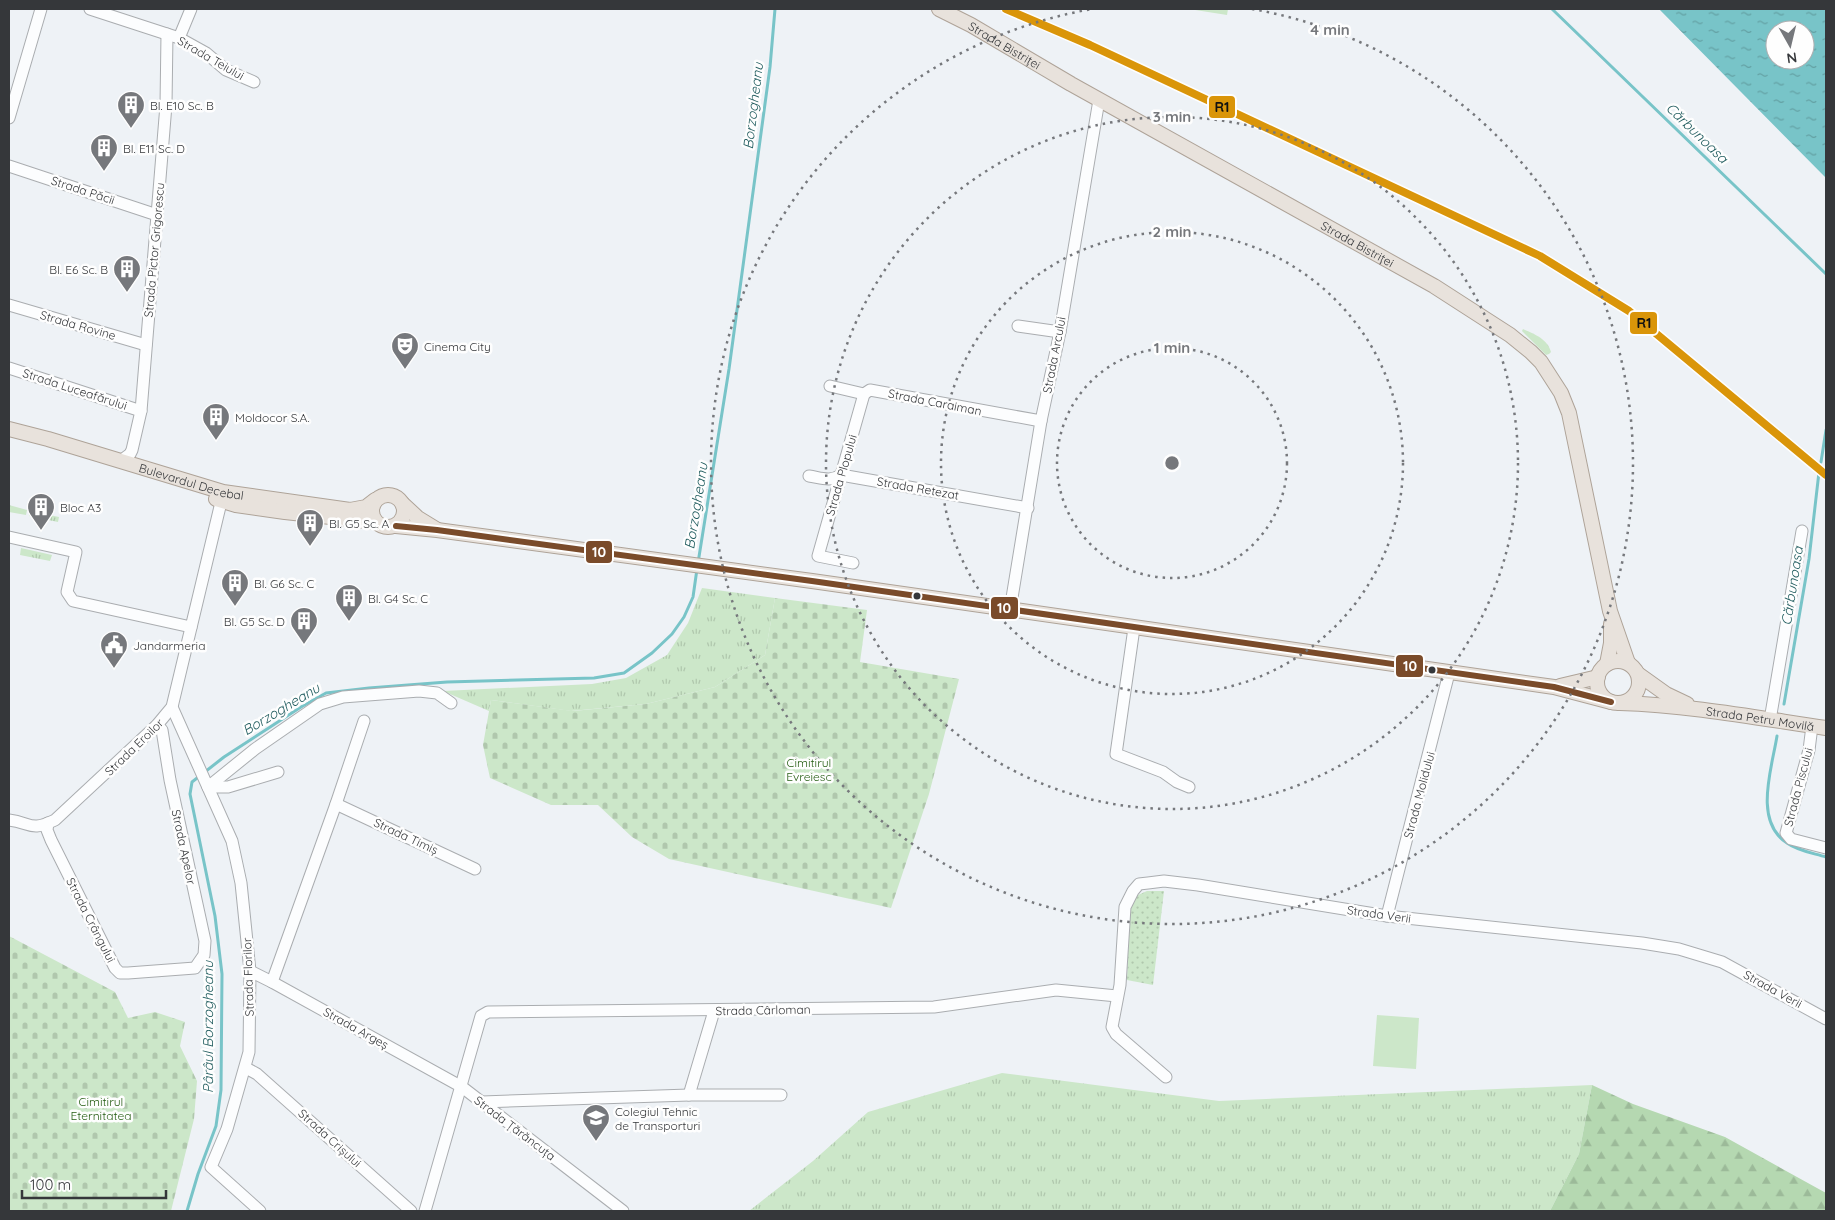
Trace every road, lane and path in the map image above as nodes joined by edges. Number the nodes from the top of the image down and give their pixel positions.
1 (41, 9) edge
2 (90, 9) edge
3 (191, 9) edge
4 (939, 9) edge
5 (167, 34) junction
6 (179, 38) junction
7 (254, 82) dead end
8 (1099, 100) junction
9 (9, 118) edge
10 (9, 166) edge
11 (157, 215) junction
12 (9, 305) edge
13 (1018, 326) dead end
14 (1060, 332) junction
15 (146, 345) junction
16 (9, 368) edge
17 (830, 386) dead end
18 (864, 394) junction
19 (140, 411) junction
20 (1041, 421) junction
21 (9, 429) edge
22 (9, 438) edge
23 (122, 460) junction
24 (842, 475) junction
25 (809, 476) dead end
26 (223, 497) junction
27 (375, 500) junction
28 (403, 504) junction
29 (1028, 508) junction
30 (376, 522) junction
31 (396, 526) junction
32 (437, 530) junction
33 (1802, 531) dead end
34 (9, 537) edge
35 (852, 562) dead end
36 (1010, 610) junction
37 (1610, 611) junction
38 (191, 627) junction
39 (1134, 628) junction
40 (1628, 663) junction
41 (1607, 664) junction
42 (1449, 673) junction
43 (1638, 674) junction
44 (1598, 677) junction
45 (1554, 687) junction
46 (1616, 702) junction
47 (451, 703) dead end
48 (172, 707) junction
49 (1694, 708) junction
50 (1770, 720) junction
51 (364, 721) dead end
52 (157, 725) junction
53 (1812, 726) junction
54 (1826, 728) edge
55 (278, 772) dead end
56 (207, 784) junction
57 (1189, 786) dead end
58 (336, 804) junction
59 (9, 820) edge
60 (48, 824) junction
61 (1826, 848) edge
62 (475, 869) dead end
63 (1387, 916) junction
64 (195, 968) joint
65 (250, 971) junction
66 (272, 982) junction
67 (1117, 996) junction
68 (714, 1011) junction
69 (1826, 1019) edge
70 (246, 1068) junction
71 (1166, 1077) dead end
72 (462, 1087) junction
73 (689, 1095) junction
74 (781, 1095) dead end
75 (482, 1102) junction
76 (260, 1211) edge
77 (411, 1211) edge
78 (425, 1211) edge
79 (623, 1211) edge

1 - 9 street
2 - 5 street, Strada Teiului
3 - 6 street
4 - 8 main road, Strada Bistriței
5 - 6 street, Strada Teiului
5 - 11 street, Strada Pictor Grigorescu
6 - 7 street, Strada Teiului
8 - 14 street, Strada Arcului
8 - 37 main road, Strada Bistriței
10 - 11 street, Strada Păcii
11 - 15 street, Strada Pictor Grigorescu
12 - 15 street, Strada Rovine
13 - 14 street
14 - 20 street, Strada Arcului
15 - 19 street, Strada Pictor Grigorescu
16 - 19 street, Strada Luceafărului
17 - 18 street, Strada Caraiman
18 - 20 street, Strada Caraiman
18 - 24 street, Strada Plopului
19 - 23 street, Strada Pictor Grigorescu
20 - 29 street, Strada Arcului
21 - 23 main road, Bulevardul Decebal
22 - 26 main road, Bulevardul Decebal
23 - 26 main road, Bulevardul Decebal
24 - 25 street, Strada Retezat
24 - 29 street, Strada Retezat
24 - 35 street, Strada Plopului
26 - 27 main road, Bulevardul Decebal
26 - 30 main road, Bulevardul Decebal
26 - 38 street, Strada Eroilor
27 - 28 main road
27 - 30 main road
28 - 31 main road
28 - 32 main road
29 - 36 street, Strada Arcului
30 - 31 main road
31 - 32 main road
32 - 36 main road, Strada Petru Movilă
33 - 50 street
34 - 38 street
36 - 39 main road, Strada Petru Movilă
37 - 40 main road, Strada Bistriței
37 - 41 main road, Strada Bistriței
38 - 48 street, Strada Eroilor
39 - 42 main road, Strada Petru Movilă
39 - 57 street
40 - 41 main road
40 - 43 main road
41 - 44 main road
42 - 45 main road, Strada Petru Movilă
42 - 63 street, Strada Molidului
43 - 46 main road
43 - 49 main road, Strada Petru Movilă
44 - 45 main road, Strada Petru Movilă
44 - 46 main road
45 - 46 main road, Strada Petru Movilă
46 - 49 main road, Strada Petru Movilă
47 - 56 street
48 - 52 street, Strada Eroilor
48 - 56 street, Strada Florilor
49 - 50 main road, Strada Petru Movilă
50 - 53 main road, Strada Petru Movilă
51 - 58 street, Strada Florilor
52 - 60 street, Strada Eroilor
52 - 64 street, Strada Apelor
53 - 54 main road, Strada Petru Movilă
53 - 61 street, Strada Piscului
55 - 56 street
56 - 65 street, Strada Florilor
58 - 62 street, Strada Timiș
58 - 66 street, Strada Florilor
59 - 60 street
60 - 64 street, Strada Crângului
63 - 67 street, Strada Verii
63 - 69 street, Strada Verii
65 - 66 street, Strada Argeș
65 - 70 street, Strada Florilor
66 - 72 street, Strada Argeș
67 - 68 street, Strada Cârloman
67 - 71 street, Strada Verii
68 - 72 street, Strada Cârloman
68 - 73 street
70 - 76 street, Strada Florilor
70 - 77 street, Strada Crișului
72 - 75 street, Strada Țărăncuța
72 - 78 street, Strada Țărăncuța
73 - 74 street
73 - 75 street
75 - 79 street, Strada Țărăncuța

